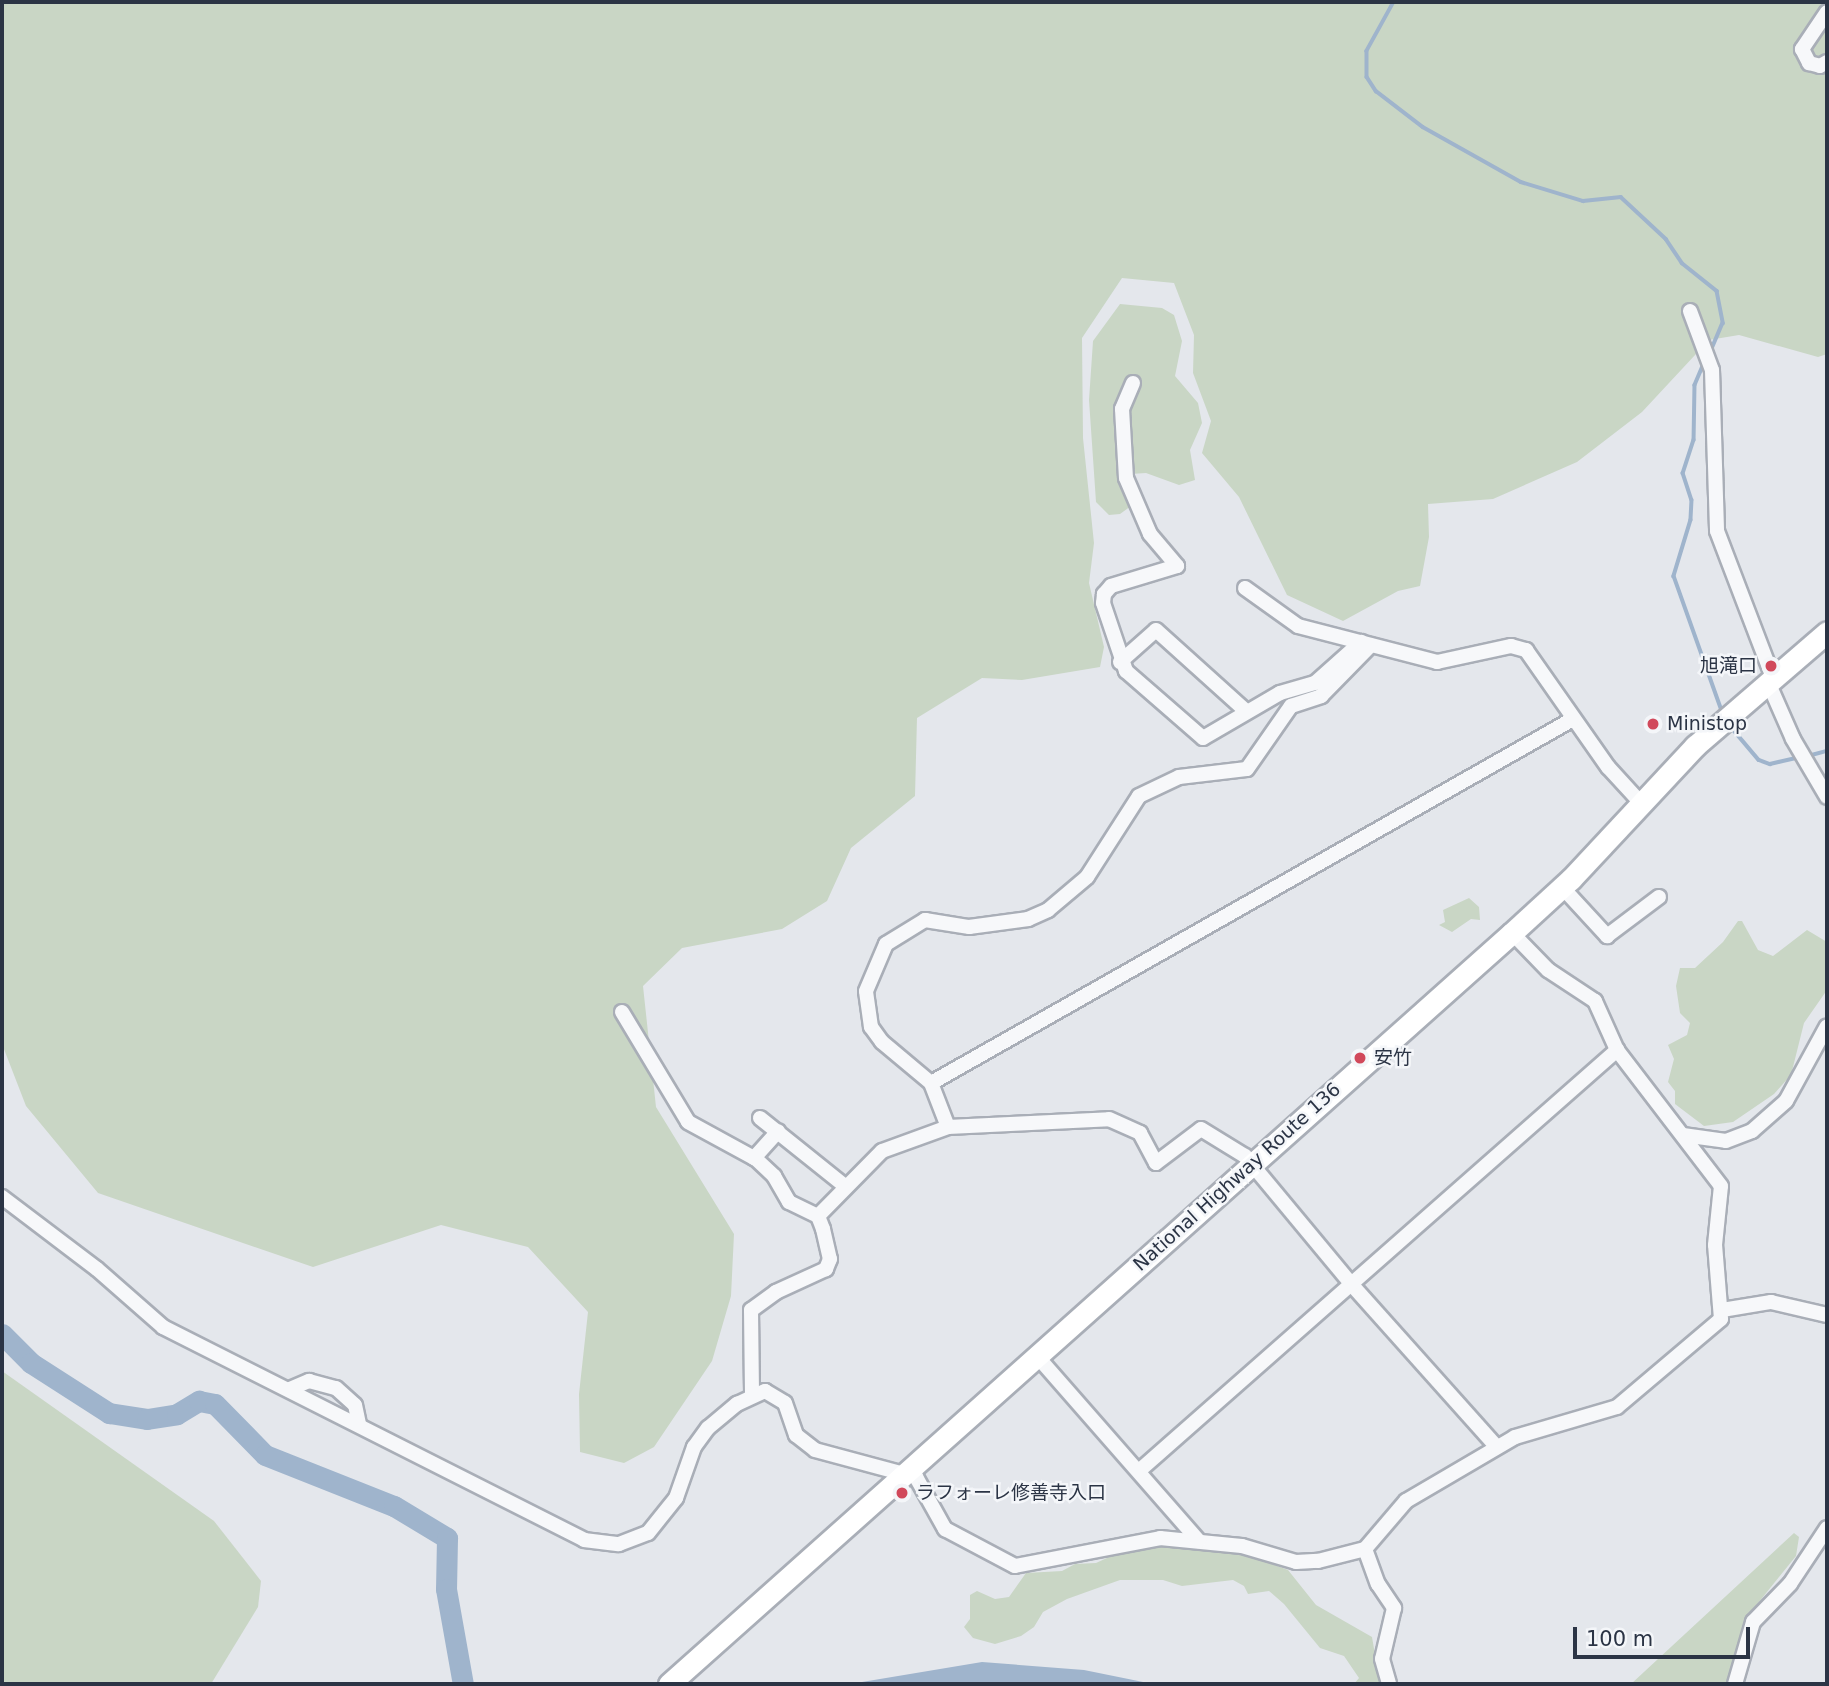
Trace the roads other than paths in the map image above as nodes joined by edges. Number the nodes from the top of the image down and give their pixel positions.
1 (1827, 12) edge
2 (1827, 62) edge
3 (1690, 311) dead end
4 (1133, 383) dead end
5 (1245, 588) dead end
6 (1827, 632) edge
7 (1366, 643) junction
8 (1120, 662) junction
9 (1771, 680) junction
10 (1246, 711) junction
11 (1573, 719) junction
12 (1827, 797) edge
13 (1641, 803) junction
14 (1562, 887) junction
15 (1659, 897) dead end
16 (1512, 933) junction
17 (622, 1012) dead end
18 (1827, 1026) edge
19 (1617, 1050) junction
20 (931, 1083) junction
21 (760, 1118) dead end
22 (948, 1127) junction
23 (778, 1130) junction
24 (1683, 1135) junction
25 (754, 1158) junction
26 (1250, 1164) junction
27 (845, 1186) junction
28 (2, 1197) edge
29 (818, 1216) junction
30 (1352, 1284) junction
31 (1723, 1310) junction
32 (1827, 1315) edge
33 (1036, 1355) junction
34 (290, 1388) junction
35 (752, 1394) junction
36 (359, 1424) junction
37 (1497, 1447) junction
38 (1140, 1470) junction
39 (907, 1472) junction
40 (1827, 1528) edge
41 (1199, 1541) junction
42 (1365, 1549) junction
43 (669, 1684) edge
44 (1390, 1684) edge
45 (1735, 1684) edge

1 - 2 street
3 - 9 street
4 - 8 street
5 - 7 street
6 - 9 highway, National Highway Route 136
7 - 10 street
7 - 11 street
7 - 20 street
8 - 10 street
8 - 10 street
9 - 12 street
9 - 13 highway, National Highway Route 136
11 - 13 street
11 - 20 street
13 - 14 highway, National Highway Route 136
14 - 15 street
14 - 16 highway, National Highway Route 136
16 - 19 street
16 - 26 highway, National Highway Route 136
17 - 25 street
18 - 24 street
19 - 24 street
19 - 30 street
20 - 22 street
21 - 23 street
22 - 26 street
22 - 27 street
23 - 25 street
23 - 27 street
24 - 31 street
25 - 29 street
26 - 30 street
26 - 33 highway, National Highway Route 136
27 - 29 street
28 - 34 street
29 - 35 street
30 - 37 street
30 - 38 street
31 - 32 street
31 - 37 street
33 - 38 street
33 - 39 highway, National Highway Route 136
34 - 36 street
34 - 36 street
35 - 36 street
35 - 39 street
37 - 42 street
38 - 41 street
39 - 41 street
39 - 43 highway, National Highway Route 136
40 - 45 street
41 - 42 street
42 - 44 street

